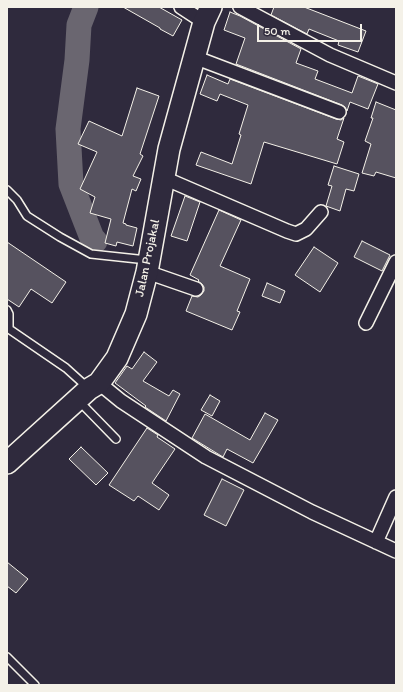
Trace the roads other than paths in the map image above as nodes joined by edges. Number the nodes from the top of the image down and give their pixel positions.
1 (181, 7) edge
2 (240, 7) edge
3 (208, 14) edge
4 (194, 57) junction
5 (396, 83) edge
6 (339, 112) dead end
7 (164, 178) junction
8 (7, 190) edge
9 (321, 212) dead end
10 (396, 262) edge
11 (149, 266) junction
12 (196, 289) dead end
13 (7, 310) edge
14 (366, 323) dead end
15 (8, 329) edge
16 (89, 391) junction
17 (116, 439) dead end
18 (7, 463) edge
19 (396, 497) edge
20 (376, 542) junction
21 (396, 551) edge
22 (7, 657) edge
23 (35, 685) edge

1 - 3 street
2 - 5 street
3 - 4 main road, Jalan Projakal
4 - 6 street
4 - 7 main road, Jalan Projakal
7 - 9 street
7 - 11 main road, Jalan Projakal
8 - 11 lane
10 - 14 street
11 - 12 street
11 - 16 main road, Jalan Projakal
13 - 15 lane
15 - 16 lane
16 - 17 lane
16 - 18 main road, Jalan Projakal
16 - 20 street
19 - 20 street
20 - 21 street
22 - 23 lane

